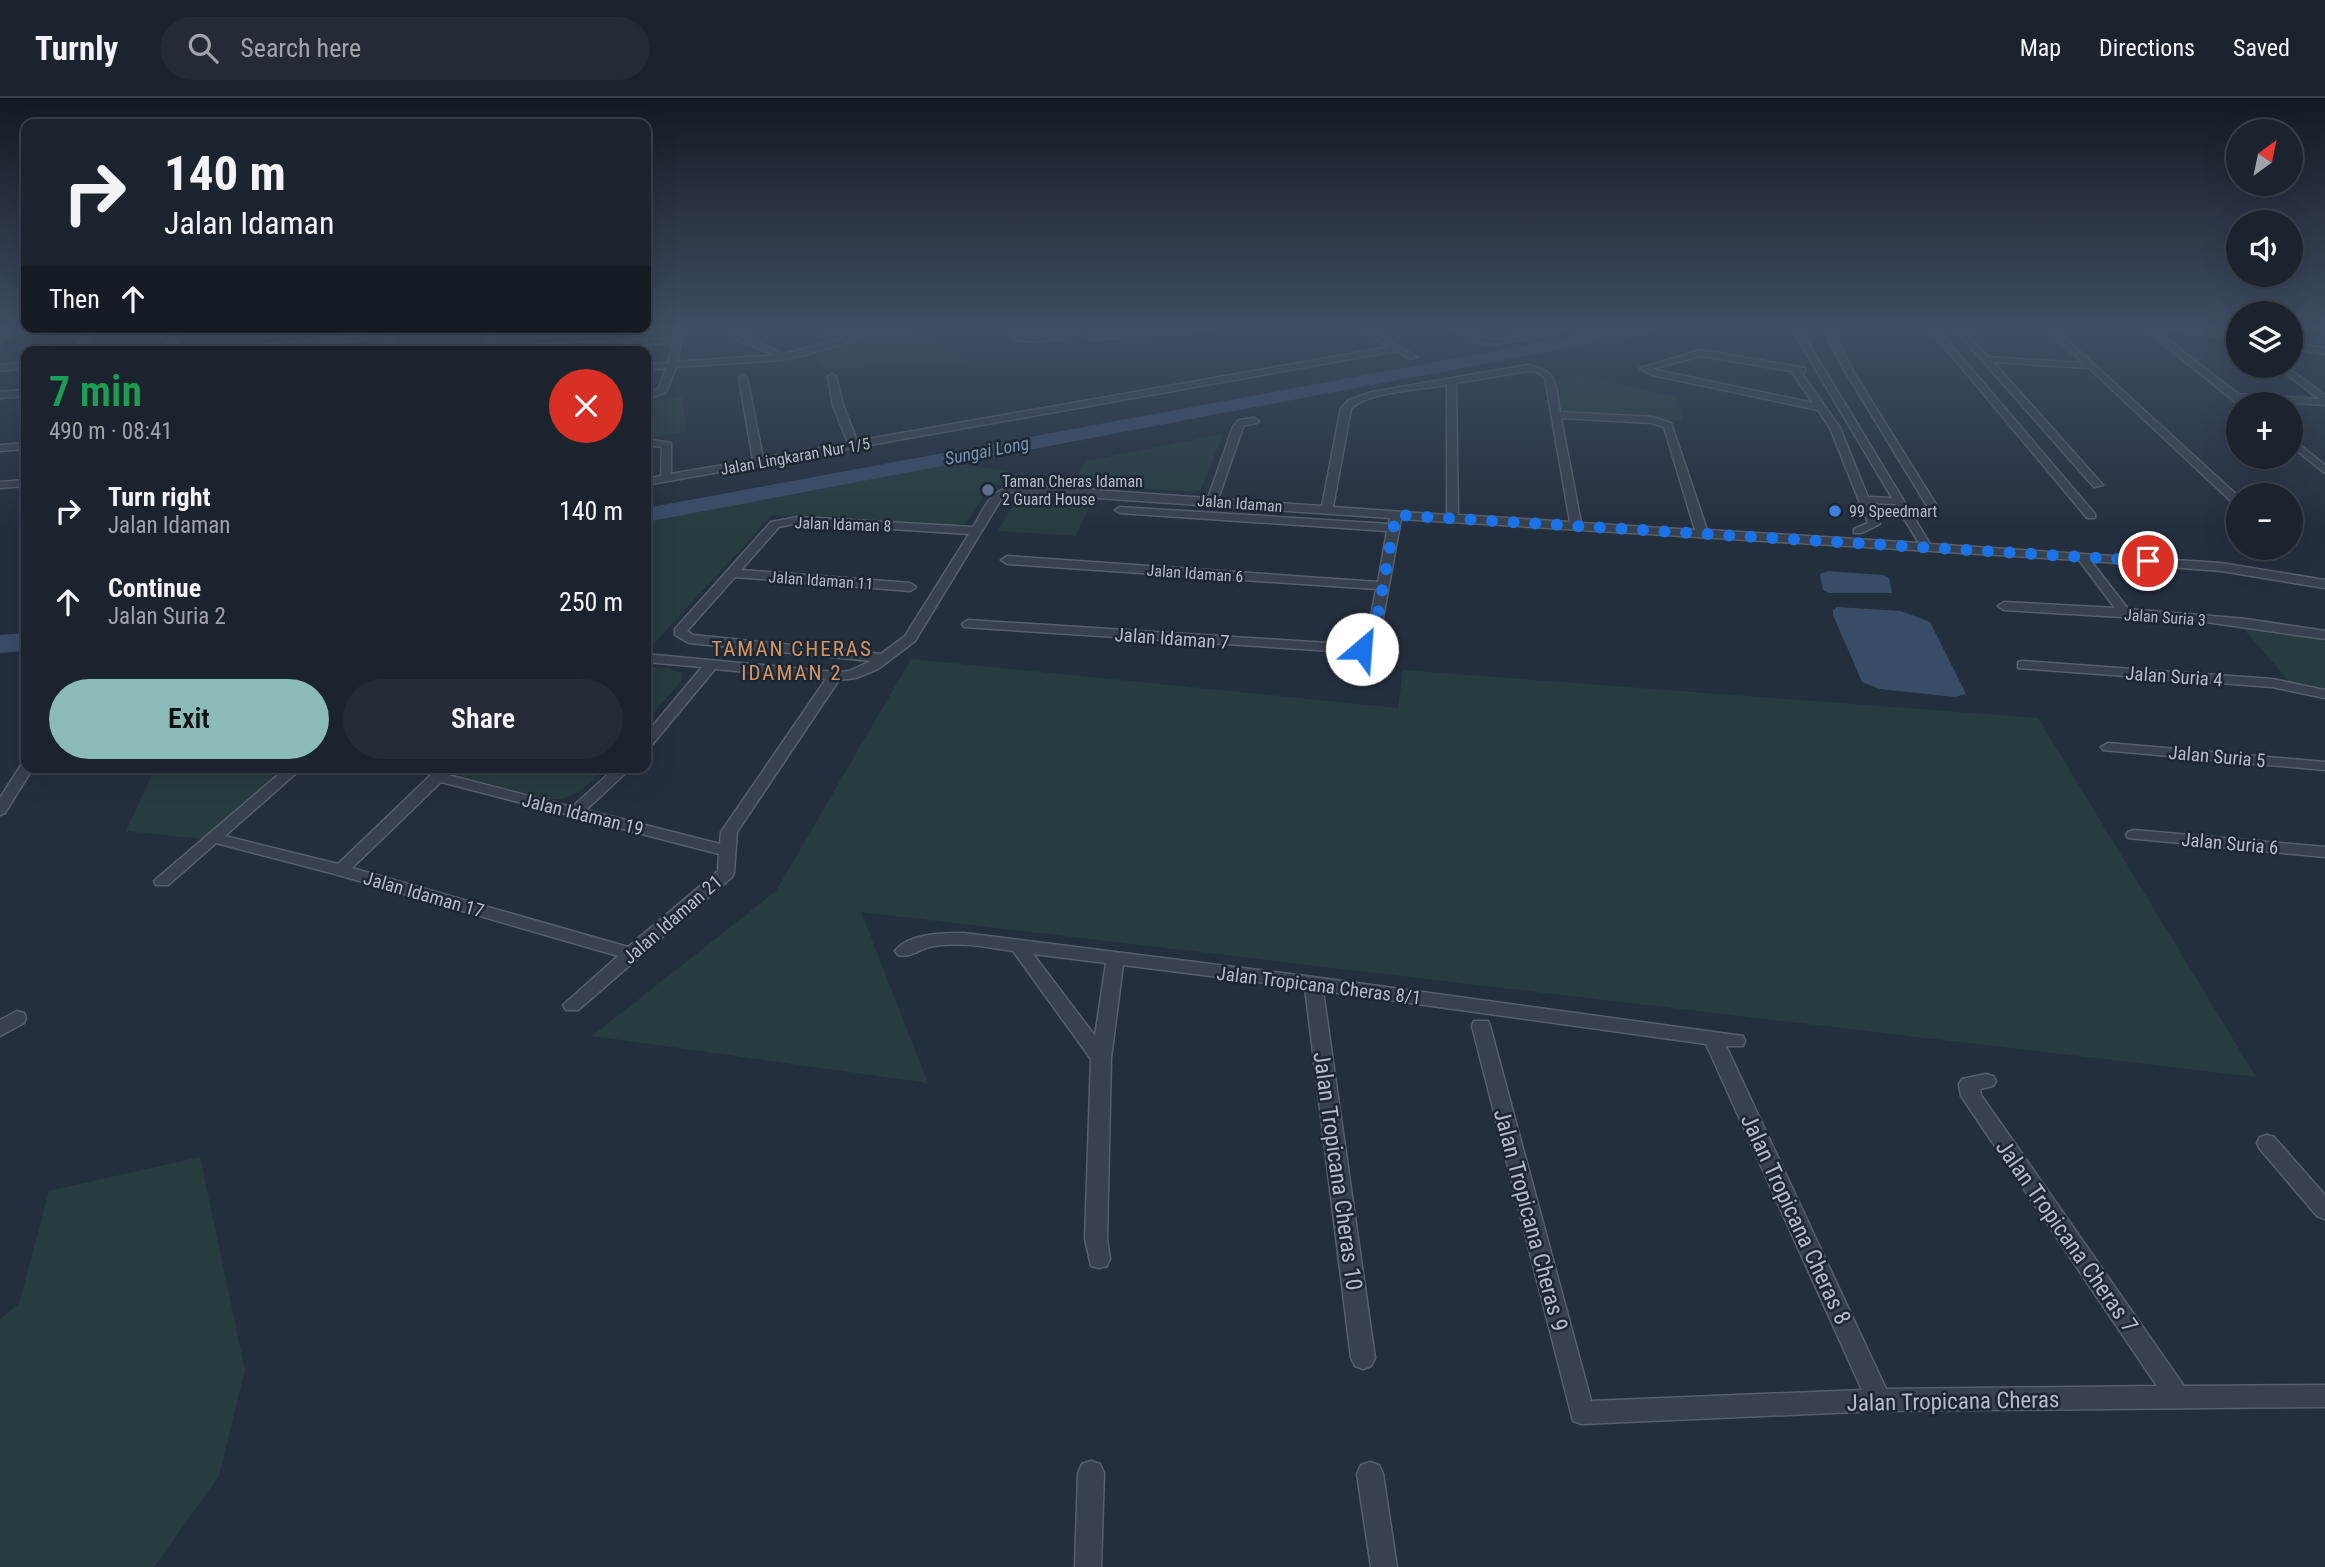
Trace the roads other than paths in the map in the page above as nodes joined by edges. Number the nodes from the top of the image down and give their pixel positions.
1 (746, 395) edge
2 (836, 395) edge
3 (1137, 395) edge
4 (1371, 395) edge
5 (1451, 395) edge
6 (1552, 395) edge
7 (1758, 395) edge
8 (1813, 395) edge
9 (1838, 395) edge
10 (1860, 395) edge
11 (1996, 395) edge
12 (2013, 395) edge
13 (2122, 395) edge
14 (2303, 399) edge
15 (2325, 400) edge
16 (1823, 408) junction
17 (1556, 415) junction
18 (1254, 421) dead end
19 (651, 443) edge
20 (854, 445) junction
21 (21, 446) edge
22 (0, 448) edge
23 (2303, 451) edge
24 (1847, 459) junction
25 (759, 462) junction
26 (1892, 469) junction
27 (2325, 470) edge
28 (2071, 473) junction
29 (666, 479) junction
30 (651, 481) edge
31 (21, 483) edge
32 (0, 485) edge
33 (2098, 485) dead end
34 (2226, 491) edge
35 (1864, 500) junction
36 (1212, 501) junction
37 (1898, 501) junction
38 (1933, 506) dead end
39 (1120, 510) dead end
40 (1327, 510) junction
41 (2091, 516) dead end
42 (1453, 518) junction
43 (1395, 522) junction
44 (1576, 526) junction
45 (977, 531) junction
46 (1858, 531) dead end
47 (1702, 533) junction
48 (1926, 546) junction
49 (2082, 556) junction
50 (1007, 560) dead end
51 (732, 573) junction
52 (2325, 584) edge
53 (1383, 586) junction
54 (910, 587) dead end
55 (2004, 606) dead end
56 (2125, 614) junction
57 (968, 624) dead end
58 (2325, 635) edge
59 (651, 658) edge
60 (883, 658) junction
61 (713, 663) junction
62 (2023, 665) dead end
63 (835, 676) junction
64 (2325, 694) edge
65 (651, 737) edge
66 (2108, 747) dead end
67 (2325, 766) edge
68 (23, 773) edge
69 (289, 773) edge
70 (442, 773) edge
71 (618, 773) edge
72 (0, 810) edge
73 (575, 812) junction
74 (2134, 835) dead end
75 (216, 838) junction
76 (728, 851) junction
77 (2325, 852) edge
78 (341, 870) junction
79 (162, 881) dead end
80 (1019, 947) junction
81 (904, 951) dead end
82 (631, 954) junction
83 (1115, 959) junction
84 (1313, 983) junction
85 (572, 1005) dead end
86 (17, 1018) dead end
87 (1481, 1026) dead end
88 (0, 1029) edge
89 (1713, 1039) junction
90 (1736, 1041) dead end
91 (1101, 1058) junction
92 (1986, 1082) dead end
93 (2267, 1143) dead end
94 (2325, 1210) edge
95 (1099, 1259) dead end
96 (1363, 1359) dead end
97 (2325, 1396) edge
98 (2179, 1399) junction
99 (1879, 1400) junction
100 (1582, 1413) joint
101 (1091, 1473) dead end
102 (1370, 1474) dead end
103 (1088, 1567) edge
104 (1384, 1567) edge

1 - 25 street
2 - 20 street
3 - 20 street, Jalan Lingkaran Nur 1/5
4 - 40 street
5 - 42 street
6 - 17 street
7 - 16 street
8 - 16 street
9 - 26 street
10 - 26 street
11 - 28 street
12 - 28 street
13 - 34 street
14 - 15 street
16 - 24 street
17 - 44 street
17 - 47 street
18 - 36 street
19 - 29 street
20 - 25 street, Jalan Lingkaran Nur 1/5
21 - 22 street
23 - 27 street
24 - 26 street
24 - 35 street
25 - 29 street, Jalan Lingkaran Nur 1/5
26 - 37 street
26 - 38 street
28 - 33 street
28 - 41 street
29 - 30 street, Jalan Lingkaran Nur 1/5
31 - 32 street
35 - 37 street
35 - 46 street
36 - 40 street, Jalan Idaman
36 - 45 street, Jalan Idaman
37 - 48 street
39 - 43 street
40 - 43 street, Jalan Idaman
42 - 43 street, Jalan Idaman
42 - 44 street, Jalan Idaman
43 - 53 street
44 - 47 street, Jalan Idaman
45 - 51 street, Jalan Idaman 8
45 - 60 street, Jalan Idaman
47 - 48 street, Jalan Idaman
48 - 49 street, Jalan Idaman
49 - 52 street, Jalan Idaman
49 - 56 street
50 - 53 street, Jalan Idaman 6
51 - 54 street, Jalan Idaman 11
51 - 60 street, Jalan Idaman 8
53 - 57 street, Jalan Idaman 7
55 - 56 street, Jalan Suria 3
56 - 58 street, Jalan Suria 3
59 - 61 street, Jalan Idaman
60 - 63 street, Jalan Idaman
61 - 63 street, Jalan Idaman
61 - 65 street
62 - 64 street, Jalan Suria 4
63 - 76 street, Jalan Idaman 21
66 - 67 street, Jalan Suria 5
68 - 72 street
69 - 75 street
70 - 73 street, Jalan Idaman 19
70 - 78 street
71 - 73 street
73 - 76 street, Jalan Idaman 19
74 - 77 street, Jalan Suria 6
75 - 78 street, Jalan Idaman 17
75 - 79 street
76 - 82 street, Jalan Idaman 21
78 - 82 street, Jalan Idaman 17
80 - 81 street, Jalan Tropicana Cheras 8/1
80 - 83 street, Jalan Tropicana Cheras 8/1
80 - 91 street
82 - 85 street, Jalan Idaman 21
83 - 84 street, Jalan Tropicana Cheras 8/1
83 - 91 street
84 - 89 street, Jalan Tropicana Cheras 8/1
84 - 96 street, Jalan Tropicana Cheras 10
86 - 88 street
87 - 100 street, Jalan Tropicana Cheras 9
89 - 90 street, Jalan Tropicana Cheras 8/1
89 - 99 street, Jalan Tropicana Cheras 8
91 - 95 street
92 - 98 street, Jalan Tropicana Cheras 7
93 - 94 street
97 - 98 street, Jalan Tropicana Cheras
98 - 99 street, Jalan Tropicana Cheras
99 - 100 street, Jalan Tropicana Cheras
101 - 103 street
102 - 104 street

